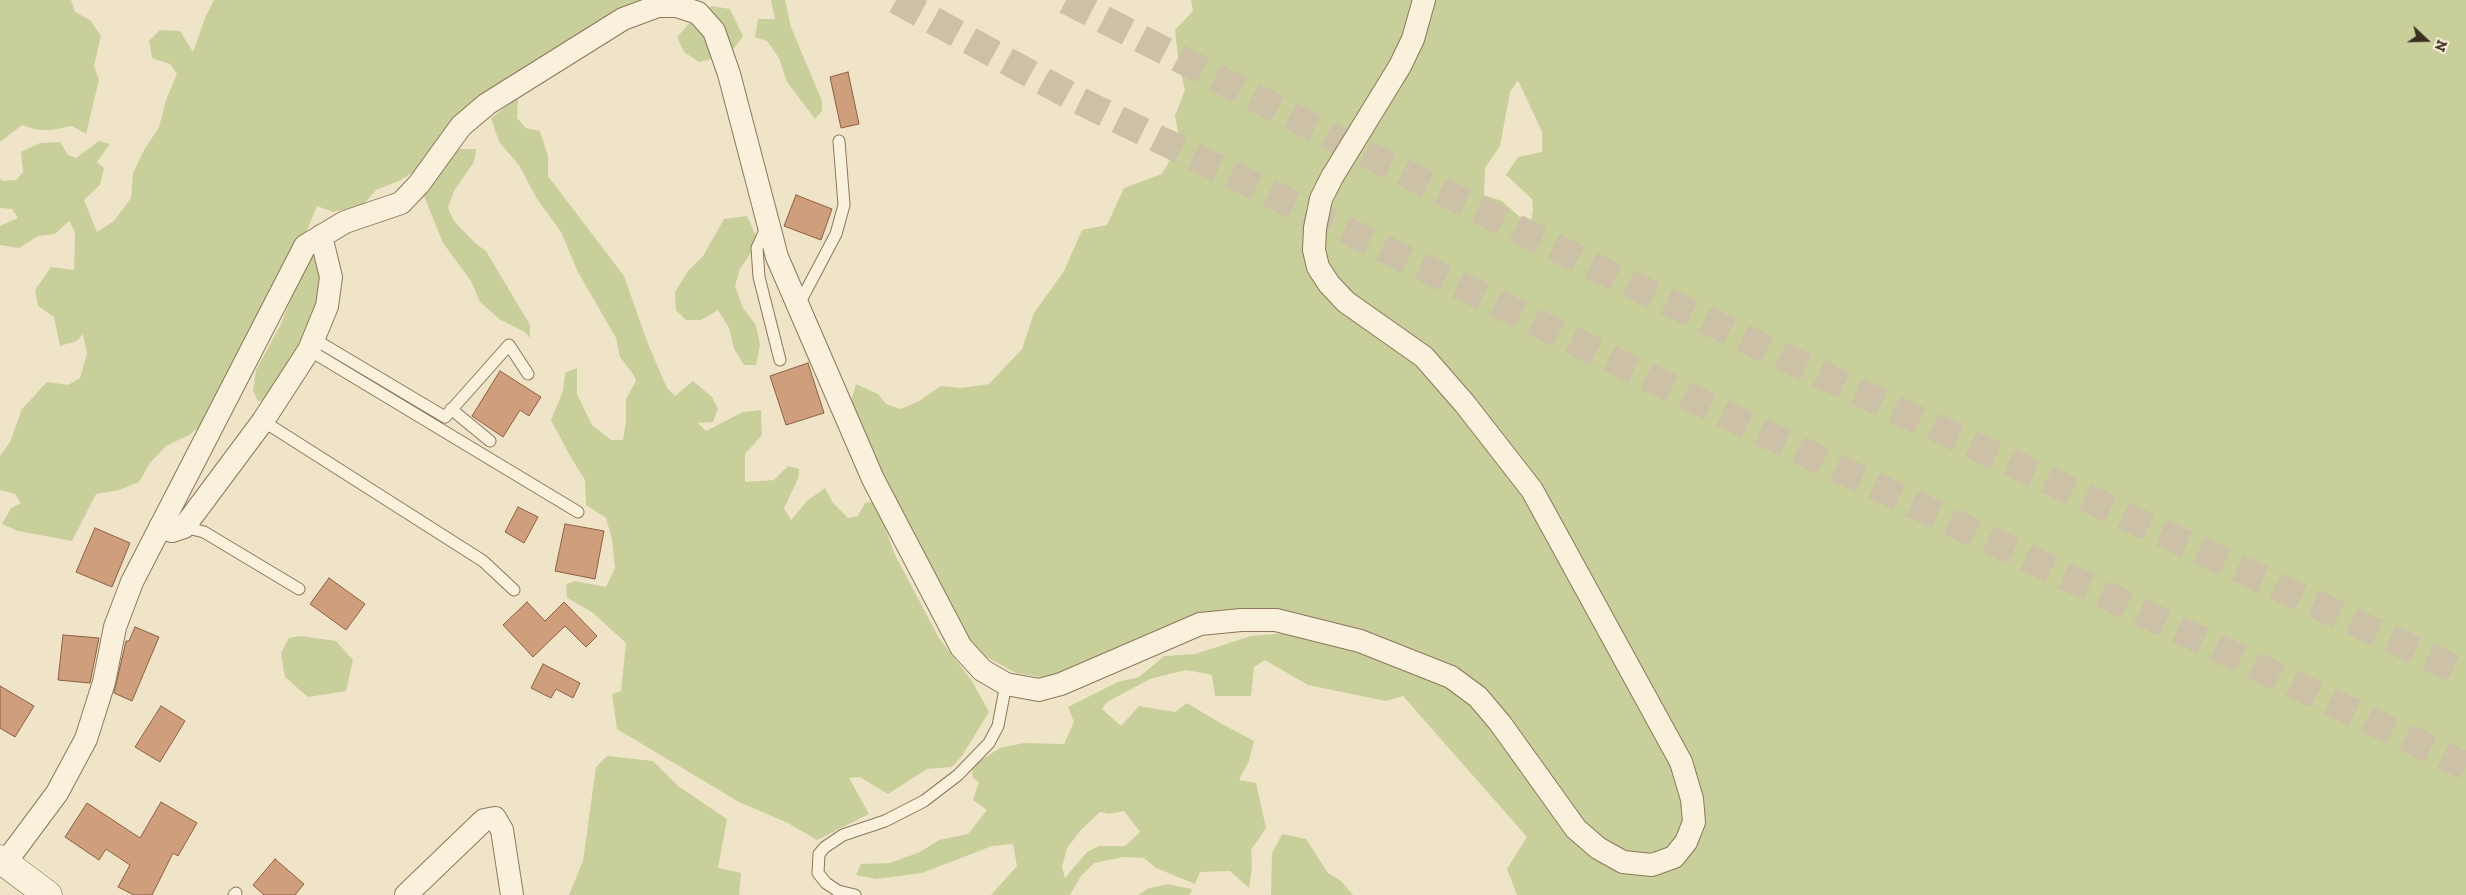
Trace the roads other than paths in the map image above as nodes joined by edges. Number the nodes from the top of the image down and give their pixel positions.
1 (1424, 0) edge
2 (839, 141) dead end
3 (768, 224) junction
4 (321, 236) junction
5 (798, 306) junction
6 (311, 345) junction
7 (780, 360) dead end
8 (528, 374) dead end
9 (451, 409) junction
10 (263, 421) junction
11 (490, 441) dead end
12 (578, 512) dead end
13 (160, 527) junction
14 (184, 527) junction
15 (299, 589) dead end
16 (514, 590) dead end
17 (1006, 684) junction
18 (2, 861) edge
19 (48, 895) edge
20 (406, 895) edge
21 (512, 895) edge
22 (855, 895) edge

1 - 17 street
2 - 5 lane
3 - 4 street
3 - 5 street
3 - 7 lane
4 - 6 street
4 - 13 street
5 - 17 street
6 - 9 lane
6 - 10 street
6 - 12 lane
8 - 9 lane
9 - 11 lane
10 - 14 street
10 - 16 lane
13 - 14 street
13 - 18 street
14 - 15 lane
17 - 22 lane
18 - 19 main road
20 - 21 street

